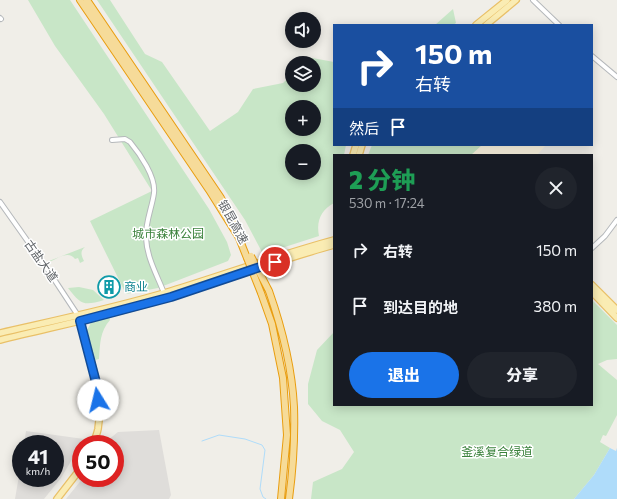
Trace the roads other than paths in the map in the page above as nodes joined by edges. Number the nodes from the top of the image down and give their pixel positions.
1 (80, 0) edge
2 (87, 0) edge
3 (508, 0) edge
4 (516, 0) edge
5 (533, 0) edge
6 (477, 24) edge
7 (487, 24) edge
8 (558, 24) edge
9 (593, 57) edge
10 (617, 77) edge
11 (112, 140) dead end
12 (0, 202) edge
13 (617, 220) edge
14 (333, 240) edge
15 (333, 245) edge
16 (593, 247) edge
17 (249, 257) junction
18 (593, 286) edge
19 (164, 293) junction
20 (593, 293) edge
21 (617, 310) edge
22 (78, 315) junction
23 (617, 318) edge
24 (80, 321) junction
25 (0, 333) edge
26 (0, 340) edge
27 (95, 435) edge
28 (72, 480) edge
29 (57, 499) edge
30 (281, 499) edge
31 (289, 499) edge

1 - 17 highway, 银昆高速
2 - 17 highway, 银昆高速
3 - 6 main road
4 - 7 main road
5 - 8 street
9 - 10 street
11 - 19 street
12 - 22 street, 古盐大道
13 - 16 street
14 - 19 main road
15 - 24 main road
17 - 30 highway, 银昆高速, bridge
17 - 31 highway, 银昆高速, bridge
18 - 21 main road
19 - 22 main road
20 - 23 main road
22 - 24 street, 古盐大道
22 - 25 main road
24 - 26 main road
24 - 27 main road
28 - 29 main road

